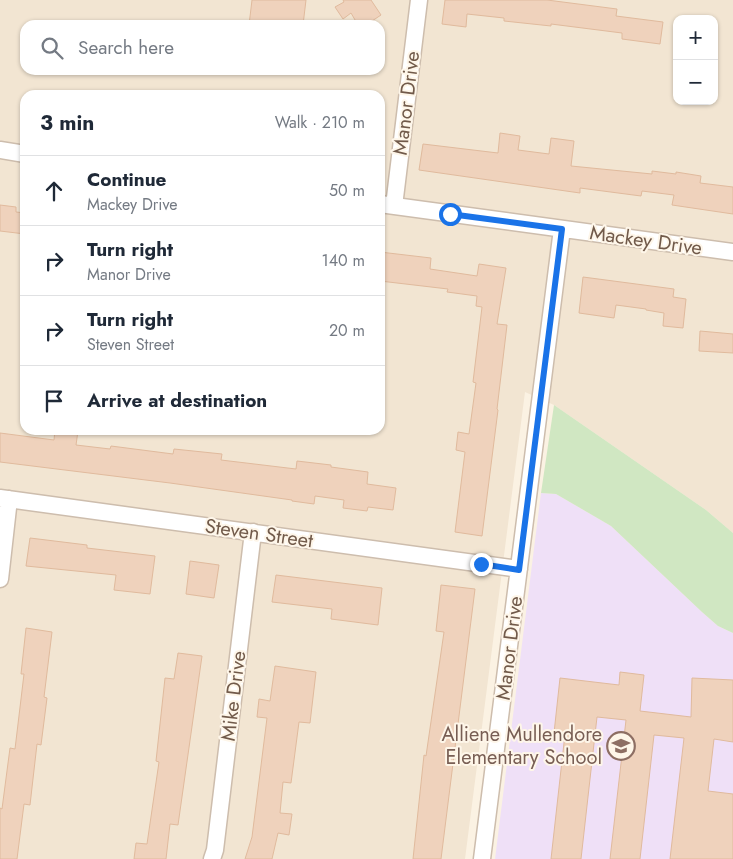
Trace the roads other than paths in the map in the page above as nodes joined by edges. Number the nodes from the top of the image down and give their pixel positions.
1 (419, 0) edge
2 (0, 150) edge
3 (20, 153) edge
4 (387, 205) edge
5 (562, 229) junction
6 (733, 252) edge
7 (5, 498) edge
8 (253, 532) junction
9 (519, 570) junction
10 (0, 579) edge
11 (212, 859) edge
12 (482, 859) edge

1 - 4 street, Manor Drive
2 - 3 street
4 - 5 street, Mackey Drive
5 - 6 street, Mackey Drive
5 - 9 street, Manor Drive
7 - 8 street, Steven Street
7 - 10 street
8 - 9 street, Steven Street
8 - 11 street, Mike Drive
9 - 12 street, Manor Drive

